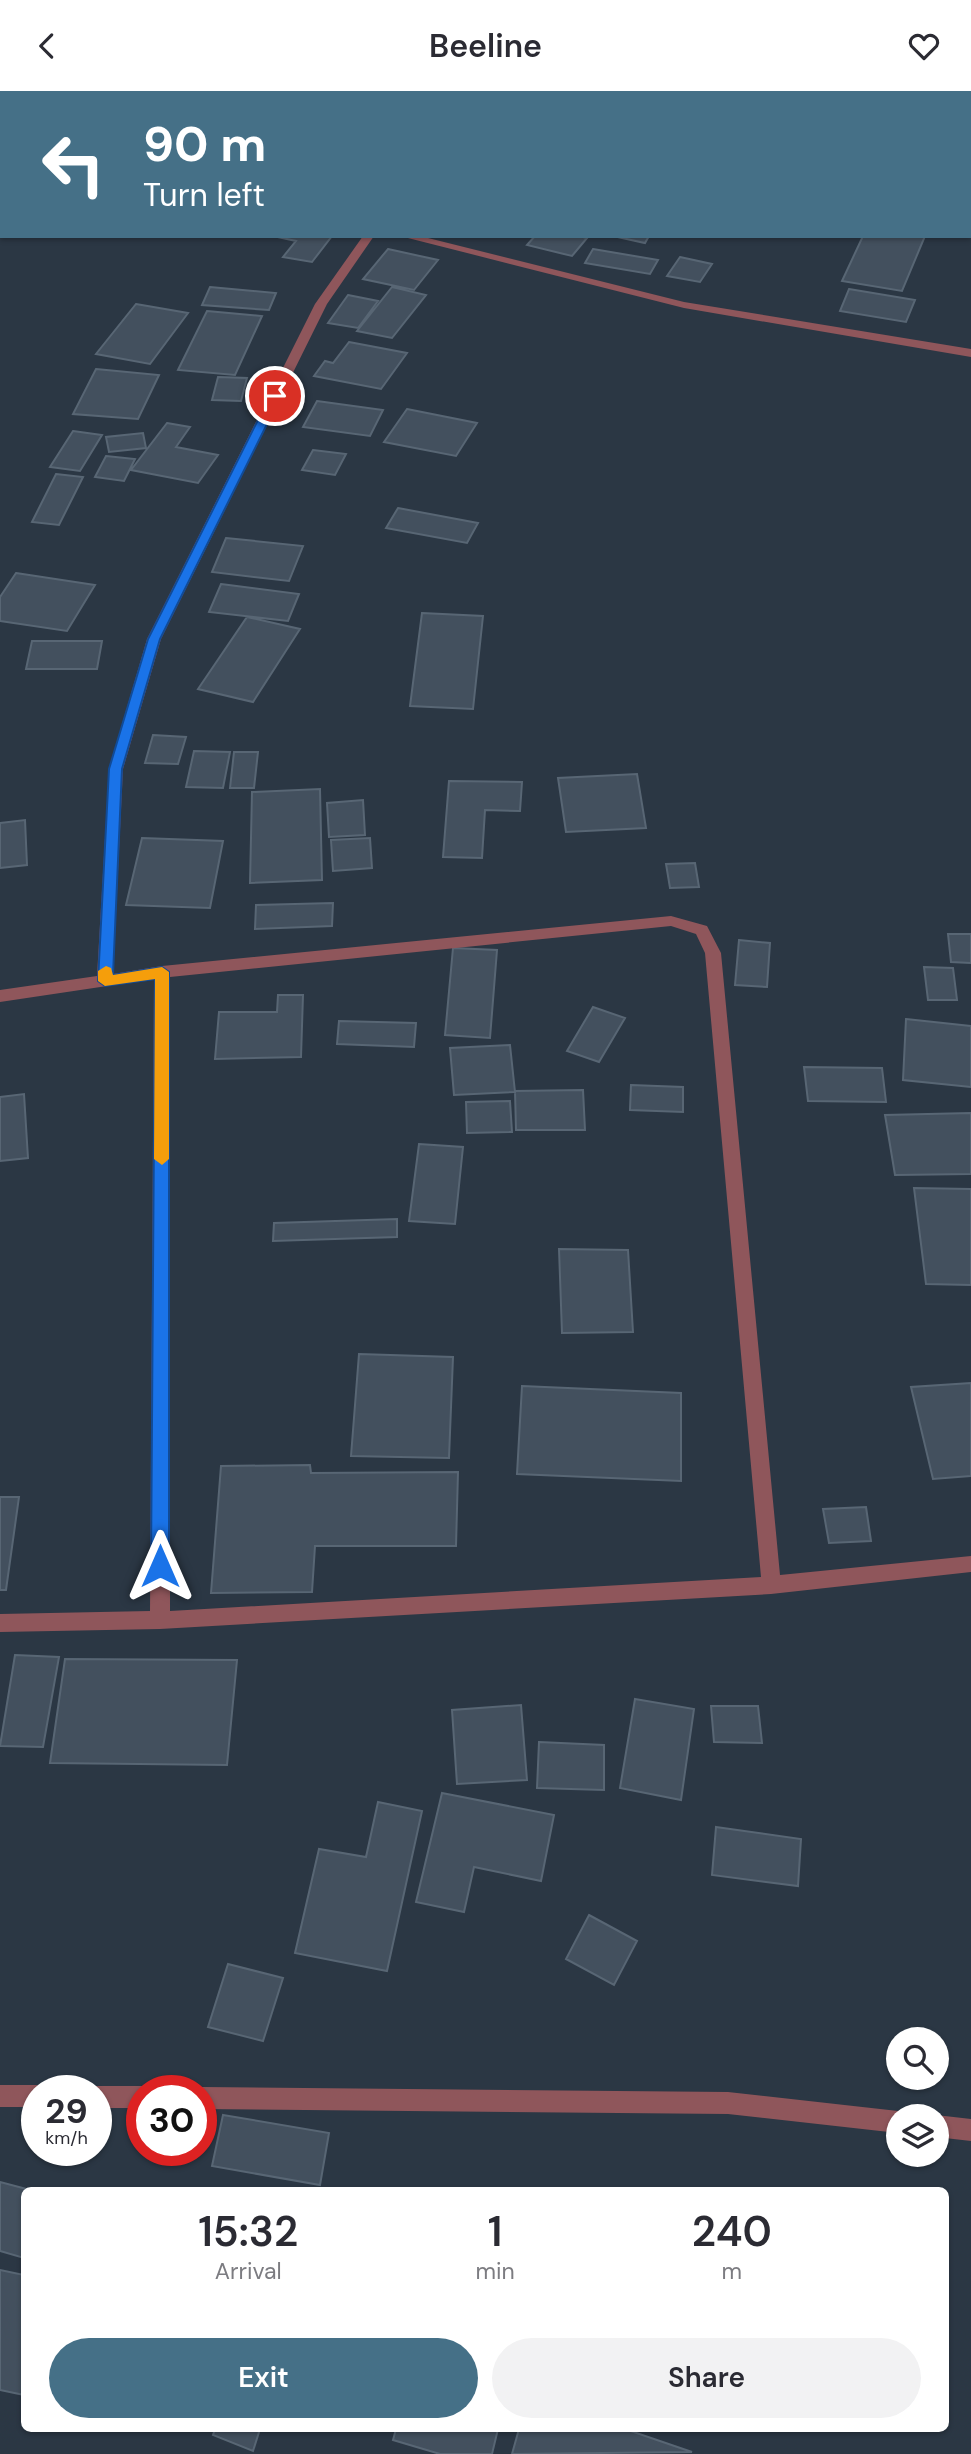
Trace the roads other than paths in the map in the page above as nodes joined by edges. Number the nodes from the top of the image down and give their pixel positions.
1 (368, 238) edge
2 (413, 238) edge
3 (971, 353) edge
4 (162, 972) junction
5 (105, 981) junction
6 (0, 996) edge
7 (971, 1564) edge
8 (771, 1585) junction
9 (160, 1620) junction
10 (0, 1623) edge
11 (0, 2096) edge
12 (21, 2096) edge
13 (217, 2098) edge
14 (886, 2121) edge
15 (949, 2127) edge
16 (971, 2130) edge

1 - 5 street
2 - 3 street
4 - 5 street
4 - 8 street
4 - 9 street
5 - 6 street
7 - 8 street
8 - 9 street
9 - 10 street
11 - 12 street
13 - 14 street
15 - 16 street

